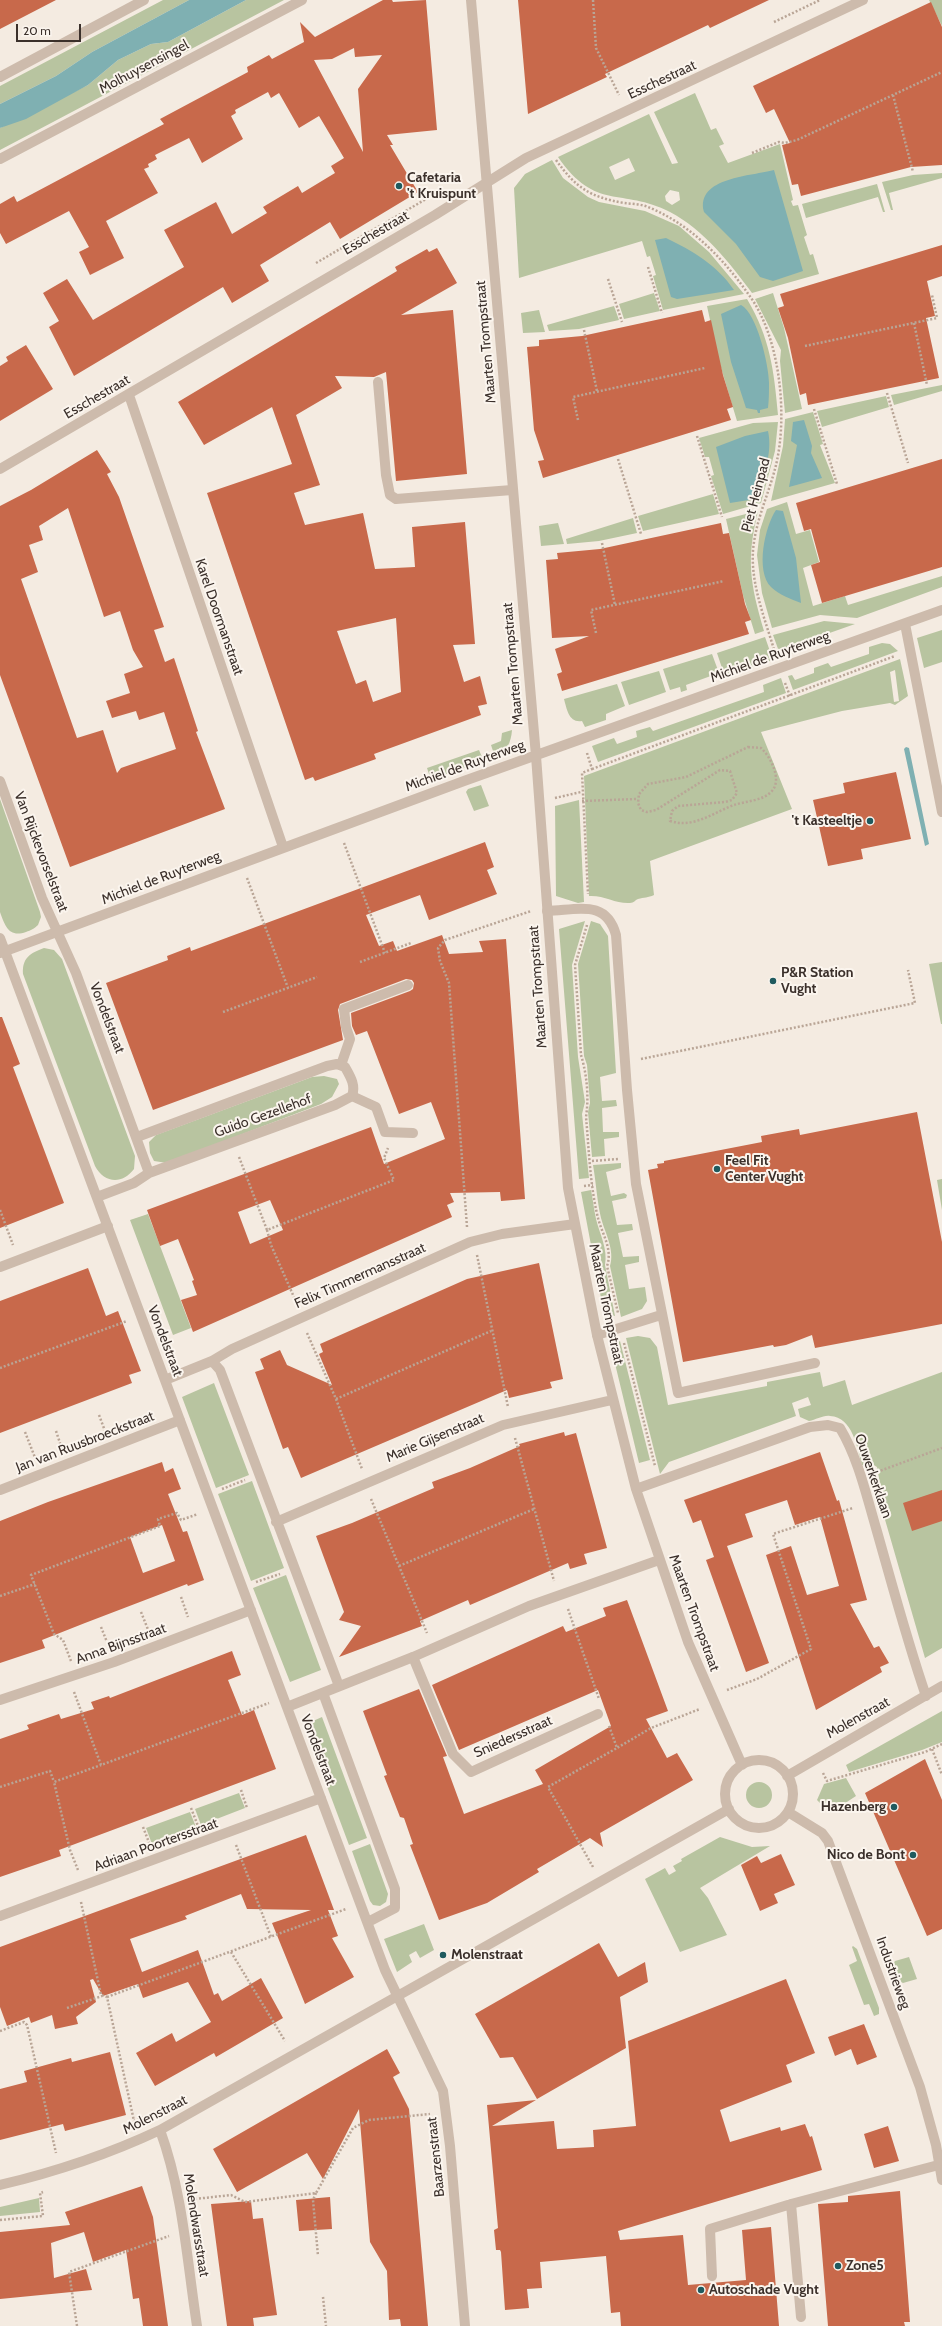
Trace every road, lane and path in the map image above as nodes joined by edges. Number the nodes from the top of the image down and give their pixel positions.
1 (144, 0) edge
2 (302, 0) edge
3 (471, 0) edge
4 (593, 0) edge
5 (863, 0) edge
6 (942, 72) edge
7 (0, 77) edge
8 (619, 95) dead end
9 (893, 95) junction
10 (549, 148) junction
11 (752, 153) dead end
12 (0, 159) edge
13 (913, 172) dead end
14 (486, 182) junction
15 (648, 267) dead end
16 (608, 279) dead end
17 (932, 295) dead end
18 (662, 313) dead end
19 (622, 322) dead end
20 (914, 323) junction
21 (584, 330) dead end
22 (805, 346) dead end
23 (705, 368) dead end
24 (378, 382) dead end
25 (928, 385) dead end
26 (597, 391) junction
27 (887, 393) dead end
28 (129, 395) junction
29 (814, 409) dead end
30 (578, 420) dead end
31 (697, 436) dead end
32 (618, 460) dead end
33 (908, 463) dead end
34 (0, 469) edge
35 (837, 484) dead end
36 (512, 490) junction
37 (722, 517) dead end
38 (641, 534) dead end
39 (602, 543) dead end
40 (724, 581) dead end
41 (615, 605) junction
42 (942, 610) edge
43 (905, 624) junction
44 (596, 633) dead end
45 (911, 651) junction
46 (780, 668) junction
47 (584, 739) junction
48 (536, 756) junction
49 (592, 769) junction
50 (0, 781) edge
51 (582, 792) junction
52 (638, 799) junction
53 (539, 800) junction
54 (582, 801) junction
55 (942, 812) edge
56 (338, 827) junction
57 (283, 847) junction
58 (242, 863) junction
59 (547, 909) junction
60 (588, 910) junction
61 (57, 932) junction
62 (0, 938) edge
63 (411, 943) dead end
64 (3, 952) edge
65 (385, 952) junction
66 (360, 962) dead end
67 (908, 970) dead end
68 (317, 977) dead end
69 (408, 985) dead end
70 (288, 988) junction
71 (223, 1012) dead end
72 (625, 1062) junction
73 (341, 1065) junction
74 (352, 1096) junction
75 (395, 1132) junction
76 (413, 1134) dead end
77 (137, 1137) junction
78 (233, 1142) junction
79 (633, 1158) junction
80 (592, 1161) dead end
81 (149, 1173) junction
82 (97, 1197) junction
83 (0, 1210) edge
84 (575, 1224) junction
85 (108, 1226) junction
86 (267, 1230) junction
87 (468, 1243) junction
88 (19, 1260) junction
89 (0, 1267) edge
90 (661, 1315) junction
91 (141, 1316) junction
92 (303, 1317) junction
93 (621, 1327) junction
94 (492, 1331) dead end
95 (597, 1335) junction
96 (212, 1361) junction
97 (815, 1363) dead end
98 (0, 1368) edge
99 (165, 1380) junction
100 (336, 1399) dead end
101 (612, 1400) junction
102 (180, 1420) junction
103 (25, 1432) dead end
104 (942, 1448) edge
105 (41, 1474) junction
106 (258, 1475) junction
107 (861, 1478) junction
108 (658, 1481) junction
109 (636, 1489) junction
110 (0, 1490) edge
111 (208, 1494) junction
112 (868, 1502) junction
113 (213, 1508) junction
114 (534, 1509) dead end
115 (276, 1522) junction
116 (659, 1560) junction
117 (399, 1566) dead end
118 (294, 1568) junction
119 (35, 1584) junction
120 (243, 1588) junction
121 (562, 1594) junction
122 (0, 1596) edge
123 (181, 1597) dead end
124 (251, 1610) junction
125 (141, 1612) dead end
126 (101, 1627) dead end
127 (194, 1632) junction
128 (155, 1647) junction
129 (413, 1657) junction
130 (114, 1662) junction
131 (73, 1677) junction
132 (339, 1686) junction
133 (942, 1686) edge
134 (323, 1693) junction
135 (926, 1696) junction
136 (712, 1699) junction
137 (0, 1700) edge
138 (286, 1702) junction
139 (600, 1710) joint
140 (607, 1720) dead end
141 (942, 1744) edge
142 (617, 1748) junction
143 (932, 1749) junction
144 (815, 1758) junction
145 (101, 1765) junction
146 (742, 1765) junction
147 (942, 1775) edge
148 (787, 1776) junction
149 (54, 1782) junction
150 (0, 1787) edge
151 (322, 1798) junction
152 (729, 1809) junction
153 (788, 1812) junction
154 (231, 1832) junction
155 (600, 1880) junction
156 (81, 1887) junction
157 (361, 1904) junction
158 (0, 1916) edge
159 (368, 1922) junction
160 (271, 1937) junction
161 (231, 1952) junction
162 (102, 1996) junction
163 (397, 1996) junction
164 (106, 1998) junction
165 (66, 2008) dead end
166 (0, 2031) edge
167 (293, 2055) junction
168 (446, 2113) junction
169 (146, 2116) dead end
170 (160, 2130) junction
171 (941, 2165) edge
172 (59, 2169) junction
173 (46, 2173) junction
174 (942, 2180) edge
175 (0, 2185) edge
176 (316, 2193) junction
177 (179, 2201) junction
178 (791, 2204) junction
179 (0, 2220) edge
180 (183, 2231) junction
181 (318, 2256) dead end
182 (712, 2276) dead end
183 (323, 2297) dead end
184 (801, 2317) dead end
185 (77, 2326) edge
186 (197, 2326) edge
187 (326, 2326) edge
188 (465, 2326) edge

1 - 7 street
2 - 12 street, Molhuysensingel
3 - 14 street, Maarten Trompstraat
4 - 8 path
5 - 10 street, Esschestraat
6 - 9 path
9 - 11 path
9 - 13 path
10 - 14 street, Esschestraat
10 - 46 path, Piet Heinpad
14 - 28 street, Esschestraat
14 - 36 street, Maarten Trompstraat
15 - 18 path
16 - 19 path
17 - 20 path
20 - 22 path
20 - 25 path
21 - 26 path
23 - 26 path
24 - 36 street
26 - 30 path
27 - 33 path
28 - 34 street, Esschestraat
28 - 57 street, Karel Doormanstraat
29 - 35 path
31 - 37 path
32 - 38 path
36 - 48 street, Maarten Trompstraat
39 - 41 path
40 - 41 path
41 - 44 path
42 - 43 street, Michiel de Ruyterweg
43 - 45 street
43 - 46 street, Michiel de Ruyterweg
45 - 49 path
45 - 55 street
46 - 47 street, Michiel de Ruyterweg
47 - 48 street, Michiel de Ruyterweg
47 - 49 path
48 - 53 street, Maarten Trompstraat
48 - 56 street, Michiel de Ruyterweg
49 - 51 path, Maarten Trompstraat
50 - 61 street, Van Rijckevorselstraat
51 - 53 path
51 - 54 path, Maarten Trompstraat
52 - 52 path
52 - 54 path
53 - 59 street, Maarten Trompstraat
54 - 60 path, Maarten Trompstraat
56 - 57 street, Michiel de Ruyterweg
56 - 65 path
57 - 58 street, Michiel de Ruyterweg
58 - 61 street, Michiel de Ruyterweg
58 - 70 path
59 - 60 street
59 - 84 street, Maarten Trompstraat
59 - 87 path
60 - 72 street
60 - 93 path, Maarten Trompstraat
61 - 64 street, Michiel de Ruyterweg
61 - 77 street, Vondelstraat
62 - 64 street
63 - 65 path
64 - 82 street, Vondelstraat
65 - 66 path
67 - 72 path
68 - 70 path
69 - 73 street
70 - 71 path
72 - 79 street
73 - 74 street
73 - 77 street, Guido Gezellehof
74 - 75 street
74 - 78 street, Guido Gezellehof
75 - 76 street
75 - 86 path
77 - 81 street, Vondelstraat
78 - 81 street, Guido Gezellehof
78 - 86 path
79 - 80 path
79 - 90 street
81 - 82 street
82 - 85 street, Vondelstraat
83 - 88 path
84 - 87 street, Felix Timmermansstraat
84 - 95 street, Maarten Trompstraat
85 - 88 street
85 - 91 street, Vondelstraat
86 - 92 path
87 - 92 street, Felix Timmermansstraat
88 - 89 street
90 - 93 street
90 - 97 street
91 - 98 path
91 - 99 street, Vondelstraat
92 - 96 street, Felix Timmermansstraat
93 - 95 street
93 - 108 path, Maarten Trompstraat
94 - 100 path
95 - 101 street, Maarten Trompstraat
96 - 99 street, Felix Timmermansstraat
96 - 106 street
99 - 102 street, Vondelstraat
101 - 109 street, Maarten Trompstraat
101 - 115 street, Marie Gijsenstraat
102 - 105 street, Jan van Ruusbroeckstraat
102 - 111 street, Vondelstraat
103 - 105 path
104 - 107 path
105 - 110 street, Jan van Ruusbroeckstraat
106 - 111 path
106 - 115 street
107 - 108 street, Ouwerkerklaan
107 - 112 street, Ouwerkerklaan
108 - 109 street, Ouwerkerklaan
109 - 116 street, Maarten Trompstraat
111 - 113 street, Vondelstraat
112 - 135 street, Ouwerkerklaan
112 - 136 path
113 - 119 path
113 - 120 street, Vondelstraat
114 - 117 path
115 - 118 street
116 - 121 street
116 - 136 street, Maarten Trompstraat
118 - 120 path
118 - 132 street
119 - 122 path
119 - 131 path
120 - 124 street, Vondelstraat
121 - 129 street
121 - 139 path
123 - 127 path
124 - 127 street, Anna Bijnsstraat
124 - 138 street, Vondelstraat
125 - 128 path
126 - 130 path
127 - 128 street, Anna Bijnsstraat
128 - 130 street, Anna Bijnsstraat
129 - 132 street
129 - 139 street, Sniedersstraat
130 - 131 street, Anna Bijnsstraat
131 - 137 street, Anna Bijnsstraat
131 - 145 path
132 - 134 street
133 - 135 street, Molenstraat
134 - 138 street
134 - 159 street, Vondelstraat
135 - 144 street, Molenstraat
136 - 142 path
136 - 146 street, Maarten Trompstraat
138 - 145 path
138 - 151 street, Vondelstraat
140 - 142 path
141 - 143 path
142 - 155 path
143 - 144 path
143 - 147 path
144 - 148 street, Molenstraat
145 - 149 path
146 - 148 street
146 - 152 street
148 - 153 street
149 - 150 path
149 - 156 path
151 - 154 street, Adriaan Poortersstraat
151 - 157 street, Vondelstraat
152 - 153 street
152 - 155 street, Molenstraat
153 - 171 street, Industrieweg
154 - 156 street, Adriaan Poortersstraat
154 - 160 path
155 - 163 street, Molenstraat
156 - 158 street, Adriaan Poortersstraat
156 - 162 path
157 - 159 street, Vondelstraat
157 - 160 path
159 - 163 street, Vondelstraat
160 - 161 path
161 - 164 path
161 - 167 path
162 - 164 path
162 - 165 path
163 - 167 street, Molenstraat
163 - 168 street, Baarzenstraat
164 - 169 path
166 - 172 path
167 - 170 street, Molenstraat
168 - 176 path
168 - 188 street, Baarzenstraat
170 - 172 street, Molenstraat
170 - 177 street, Molendwarsstraat
171 - 174 street, Industrieweg
171 - 178 street
172 - 173 street, Molenstraat
173 - 175 street, Molenstraat
173 - 179 path
176 - 177 path
176 - 181 path
177 - 180 street, Molendwarsstraat
178 - 182 street
178 - 184 street
180 - 185 path
180 - 186 street, Molendwarsstraat
183 - 187 path

